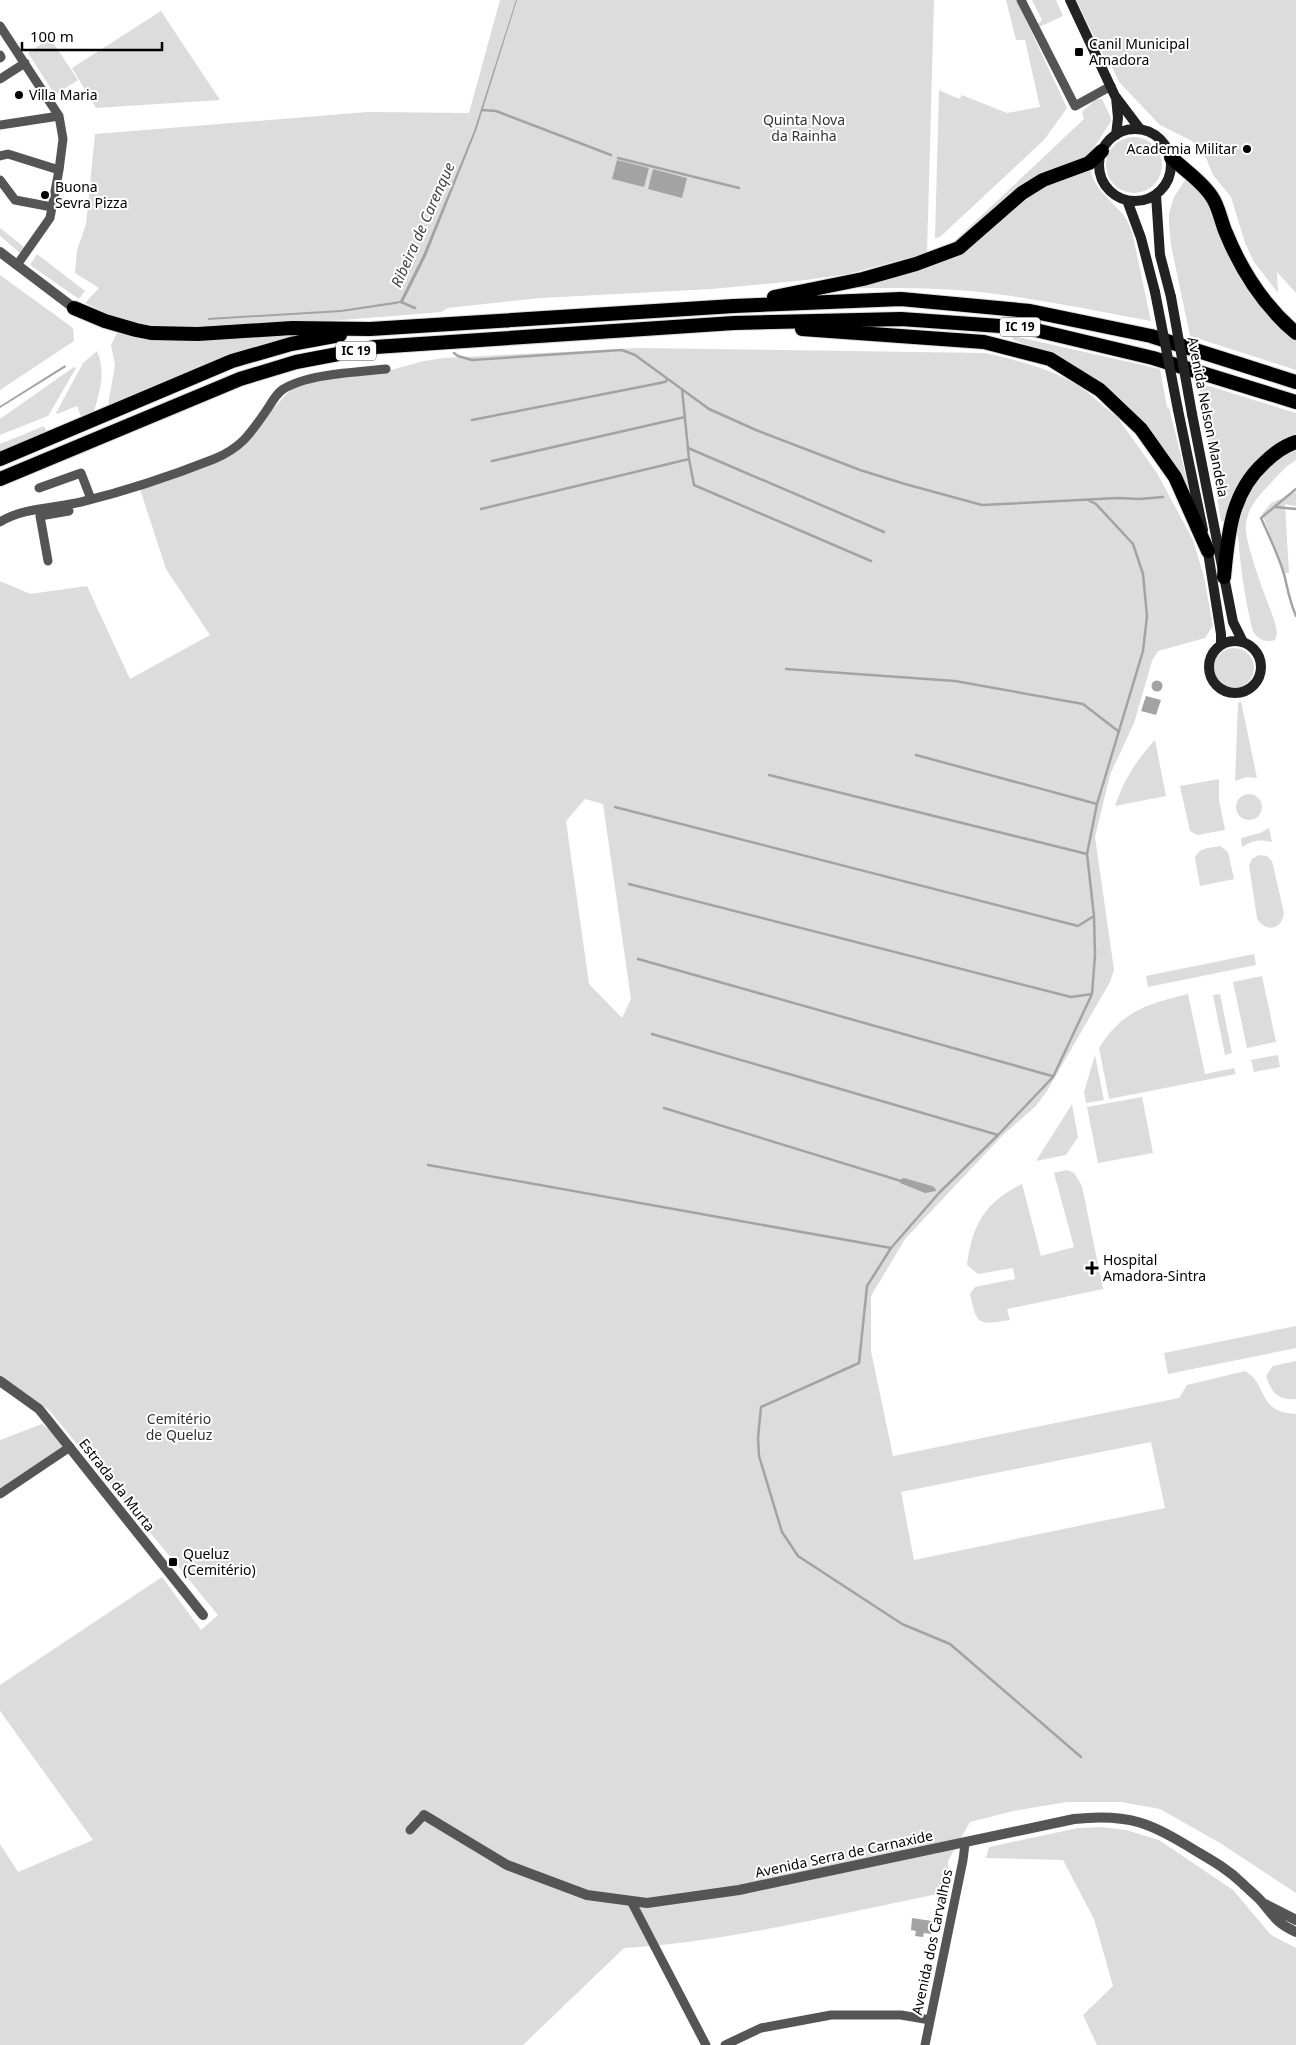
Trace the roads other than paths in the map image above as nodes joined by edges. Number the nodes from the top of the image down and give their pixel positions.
1 (1021, 0) edge
2 (1070, 0) edge
3 (0, 26) edge
4 (24, 63) junction
5 (0, 79) edge
6 (1113, 91) junction
7 (59, 116) junction
8 (0, 125) edge
9 (1140, 129) junction
10 (1116, 135) junction
11 (1102, 151) junction
12 (0, 156) edge
13 (1171, 157) junction
14 (59, 170) junction
15 (0, 180) edge
16 (1156, 195) junction
17 (1127, 200) junction
18 (52, 207) junction
19 (0, 252) edge
20 (17, 265) junction
21 (734, 306) junction
22 (74, 308) joint
23 (734, 323) junction
24 (370, 329) junction
25 (1296, 333) edge
26 (386, 369) dead end
27 (1296, 382) edge
28 (1296, 402) edge
29 (1296, 442) edge
30 (0, 459) edge
31 (0, 479) edge
32 (39, 488) dead end
33 (91, 500) junction
34 (69, 511) dead end
35 (0, 522) edge
36 (1208, 551) junction
37 (48, 561) dead end
38 (1224, 576) junction
39 (1243, 642) junction
40 (1221, 644) junction
41 (0, 1381) edge
42 (70, 1447) junction
43 (0, 1494) edge
44 (203, 1616) dead end
45 (424, 1815) joint
46 (410, 1830) dead end
47 (965, 1844) junction
48 (631, 1901) junction
49 (1262, 1902) junction
50 (1296, 1920) edge
51 (1296, 1932) edge
52 (930, 2020) junction
53 (706, 2045) edge
54 (725, 2045) edge
55 (925, 2045) edge

1 - 6 street
2 - 6 main road
3 - 4 street
4 - 5 street
4 - 7 street
6 - 9 main road
6 - 10 main road
7 - 8 street
7 - 14 street
9 - 10 main road
9 - 13 main road
10 - 11 main road
11 - 17 main road
11 - 21 highway
12 - 14 street
13 - 16 main road
13 - 25 highway
14 - 18 street
15 - 18 street
16 - 17 main road
16 - 38 main road, Avenida Nelson Mandela, bridge
17 - 36 main road, Avenida Nelson Mandela, bridge
18 - 20 street
19 - 20 street
20 - 22 street
21 - 24 highway, IC 19
21 - 27 highway, IC 19
22 - 24 highway
23 - 28 highway, IC 19
23 - 31 highway, IC 19
23 - 36 highway
24 - 30 highway, IC 19
26 - 33 street
29 - 38 highway
32 - 33 street
33 - 35 street
34 - 37 street
36 - 40 main road, Avenida Nelson Mandela
38 - 39 main road, Avenida Nelson Mandela
39 - 40 main road
39 - 40 main road
41 - 42 street, Estrada da Murta
42 - 43 street
42 - 44 street, Estrada da Murta
45 - 46 street
45 - 48 street, Avenida Serra de Carnaxide
47 - 48 street, Avenida Serra de Carnaxide
47 - 49 street, Avenida Serra de Carnaxide
47 - 52 street, Avenida dos Carvalhos
48 - 53 street
49 - 50 street, Avenida Serra de Carnaxide
49 - 51 street, Avenida Serra de Carnaxide
52 - 54 street
52 - 55 street, Avenida dos Carvalhos

